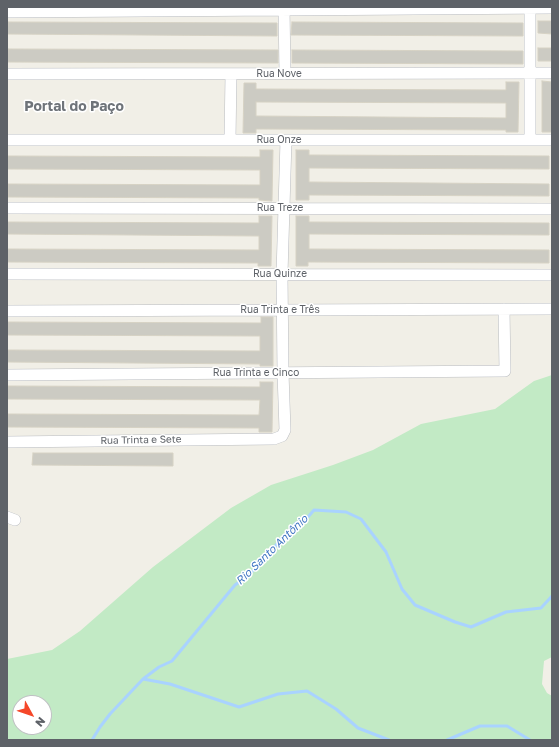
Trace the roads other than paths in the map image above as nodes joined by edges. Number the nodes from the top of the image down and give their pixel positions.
1 (530, 8) junction
2 (552, 8) edge
3 (284, 9) edge
4 (7, 12) edge
5 (530, 73) junction
6 (552, 73) edge
7 (7, 74) edge
8 (231, 74) junction
9 (285, 74) junction
10 (7, 140) edge
11 (230, 140) junction
12 (286, 140) junction
13 (530, 140) junction
14 (552, 140) edge
15 (7, 208) edge
16 (284, 208) junction
17 (552, 208) edge
18 (7, 274) edge
19 (282, 274) junction
20 (552, 274) edge
21 (504, 309) junction
22 (552, 309) edge
23 (282, 310) junction
24 (7, 311) edge
25 (283, 373) junction
26 (7, 375) edge
27 (7, 442) edge

1 - 2 street
1 - 3 street
1 - 5 street
3 - 4 street
3 - 9 street
5 - 6 street, Rua Nove
5 - 9 street, Rua Nove
5 - 13 street
7 - 8 street, Rua Nove
8 - 9 street, Rua Nove
8 - 11 street
10 - 11 street, Rua Onze
11 - 12 street, Rua Onze
12 - 13 street, Rua Onze
12 - 16 street
13 - 14 street, Rua Onze
15 - 16 street, Rua Treze
16 - 17 street, Rua Treze
16 - 19 street
18 - 19 street, Rua Quinze
19 - 20 street, Rua Quinze
19 - 23 street
21 - 22 street, Rua Trinta e Três
21 - 23 street, Rua Trinta e Três
21 - 25 street, Rua Trinta e Cinco
23 - 24 street, Rua Trinta e Três
23 - 25 street
25 - 26 street, Rua Trinta e Cinco
25 - 27 street, Rua Trinta e Sete

